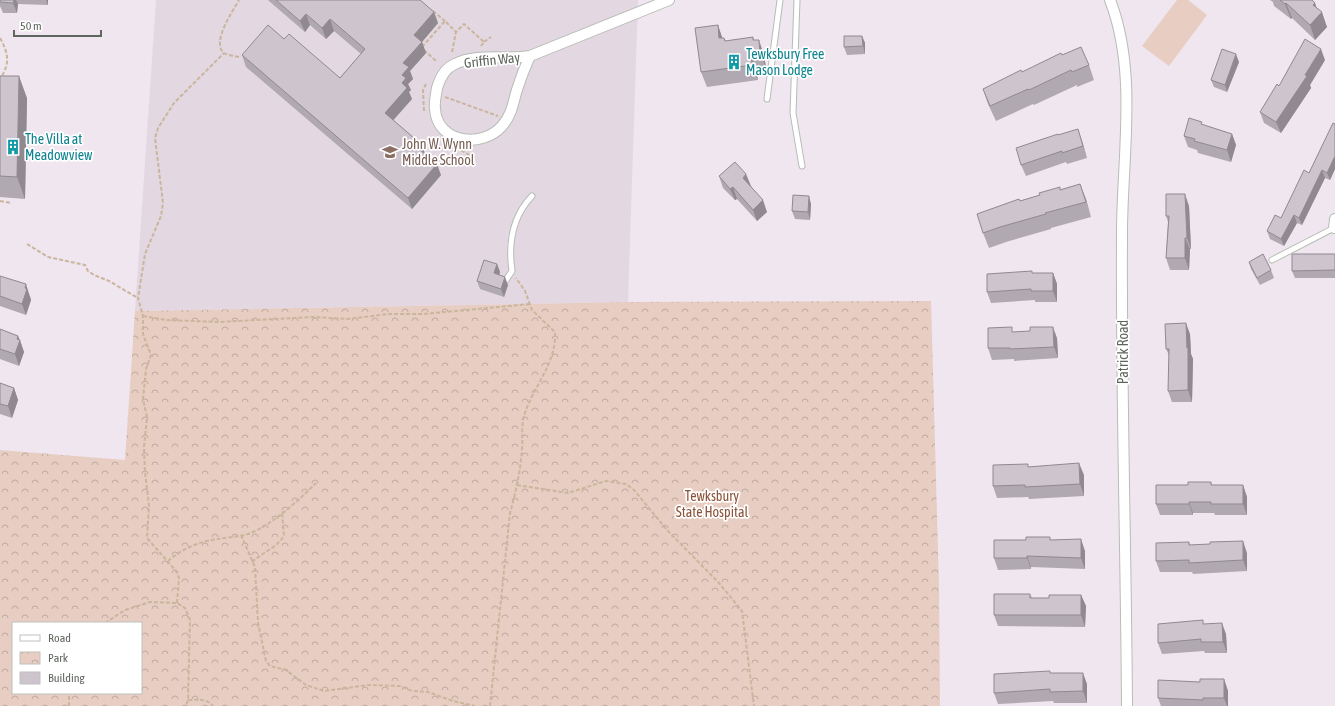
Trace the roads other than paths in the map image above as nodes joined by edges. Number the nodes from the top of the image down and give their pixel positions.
1 (669, 0) edge
2 (780, 0) edge
3 (797, 0) edge
4 (1110, 0) edge
5 (530, 56) junction
6 (767, 99) dead end
7 (802, 166) dead end
8 (532, 196) dead end
9 (1334, 223) edge
10 (1272, 260) dead end
11 (506, 280) edge
12 (1127, 706) edge

1 - 5 street, Griffin Way
2 - 6 lane
3 - 7 lane
4 - 12 street, Patrick Road
5 - 5 street, Griffin Way
8 - 11 lane
9 - 10 lane

